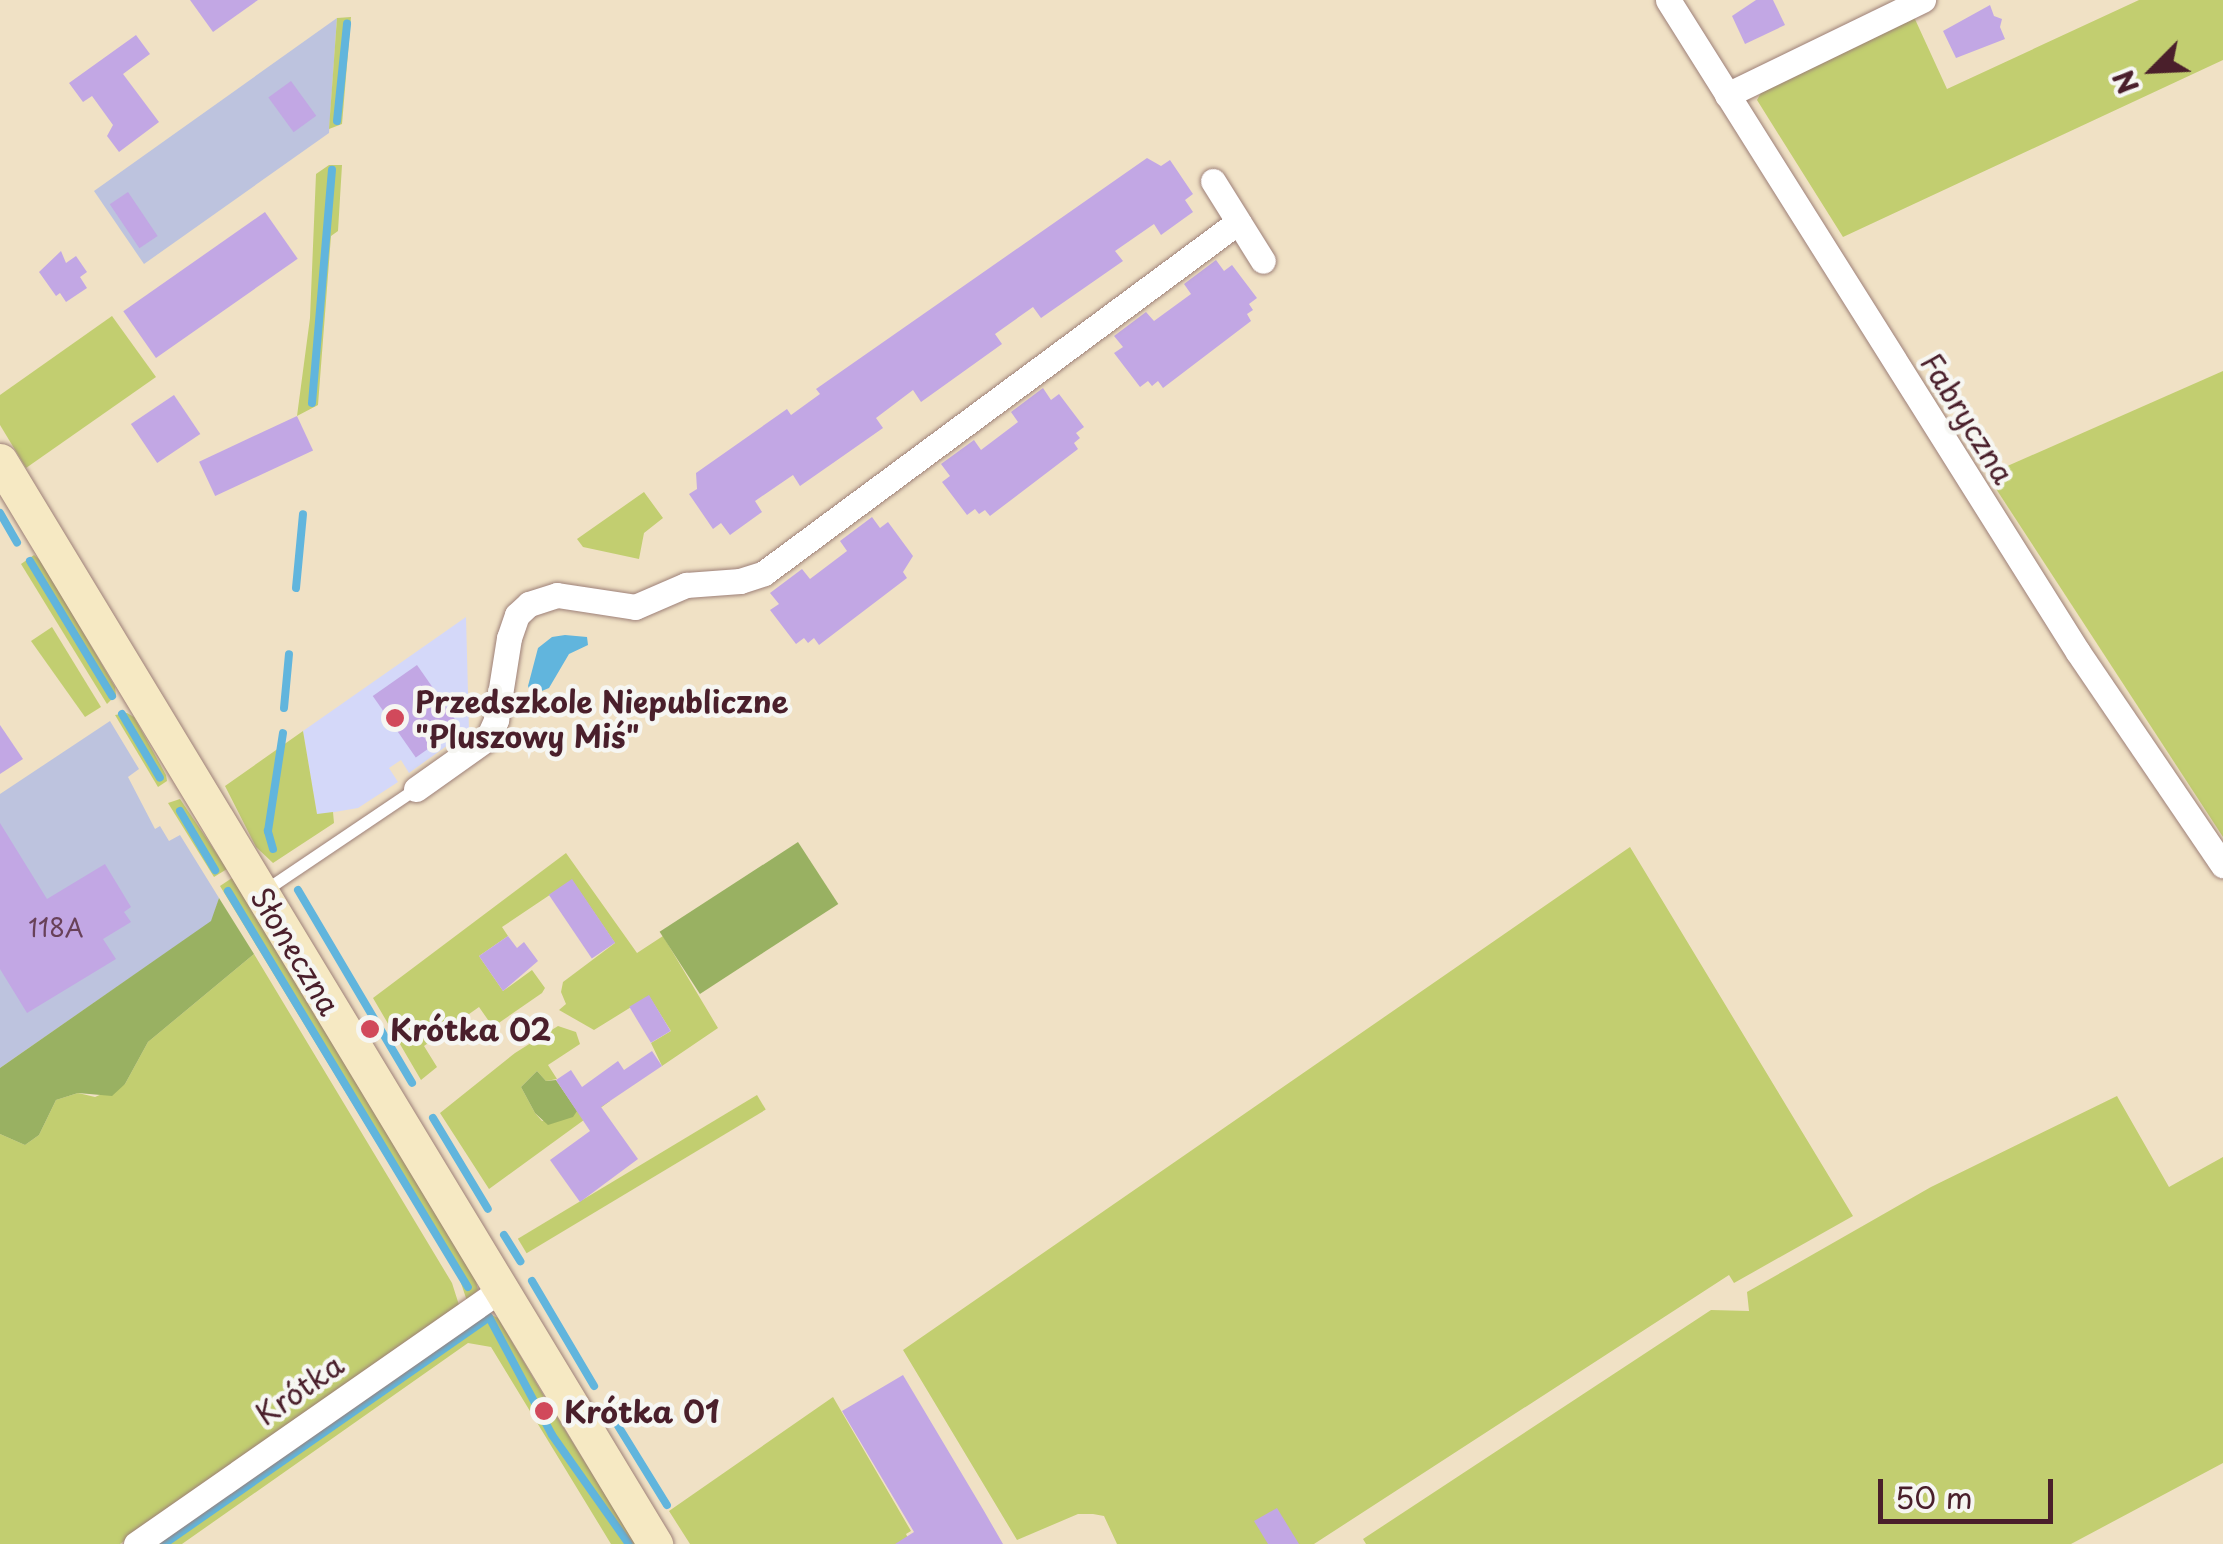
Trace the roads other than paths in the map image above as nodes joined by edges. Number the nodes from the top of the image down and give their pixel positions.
1 (1668, 0) edge
2 (1923, 0) edge
3 (1727, 94) junction
4 (1213, 180) dead end
5 (1238, 222) junction
6 (1263, 261) dead end
7 (0, 461) edge
8 (416, 789) joint
9 (2223, 864) edge
10 (261, 894) junction
11 (502, 1289) junction
12 (136, 1544) edge
13 (654, 1544) edge

1 - 3 street, Fabryczna
2 - 3 street
3 - 9 street, Fabryczna
4 - 5 street
5 - 6 street
5 - 8 street
7 - 10 main road, Słoneczna
8 - 10 lane
10 - 11 main road, Słoneczna
11 - 12 street, Krótka
11 - 13 main road, Słoneczna

